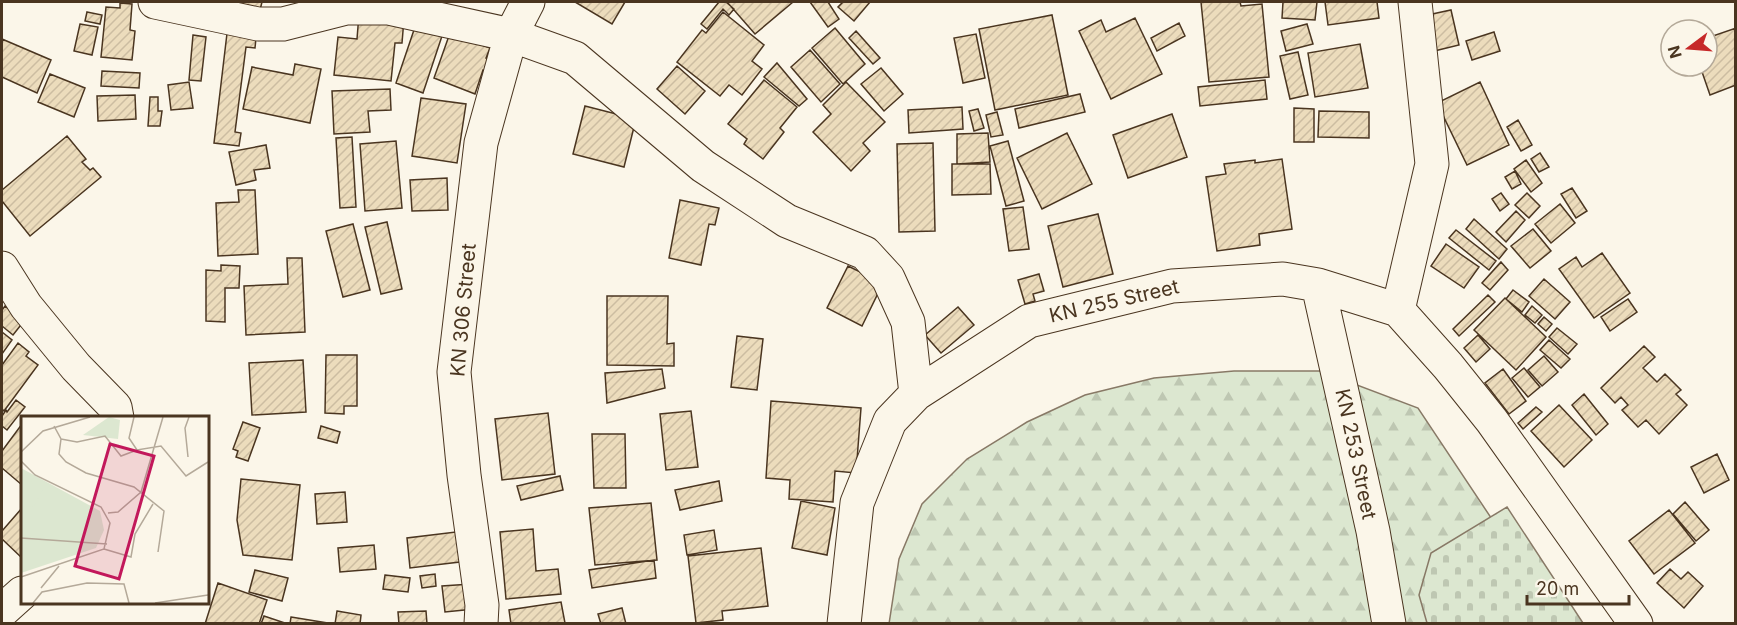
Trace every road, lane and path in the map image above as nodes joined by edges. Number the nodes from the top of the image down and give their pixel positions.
1 (155, 2) edge
2 (528, 2) edge
3 (1415, 2) edge
4 (511, 35) junction
5 (2, 268) edge
6 (1318, 285) junction
7 (1398, 310) junction
8 (916, 394) junction
9 (117, 416) edge
10 (21, 594) edge
11 (2, 611) edge
12 (481, 624) edge
13 (844, 624) edge
14 (1389, 624) edge
15 (1636, 624) edge

1 - 4 street
2 - 4 street, KN 306 Street
3 - 7 street
4 - 8 street
4 - 12 street, KN 306 Street
5 - 9 street
6 - 7 street, KN 255 Street
6 - 8 street, KN 255 Street
6 - 14 street, KN 253 Street
7 - 15 street
8 - 13 street, KN 255 Street
10 - 11 street

